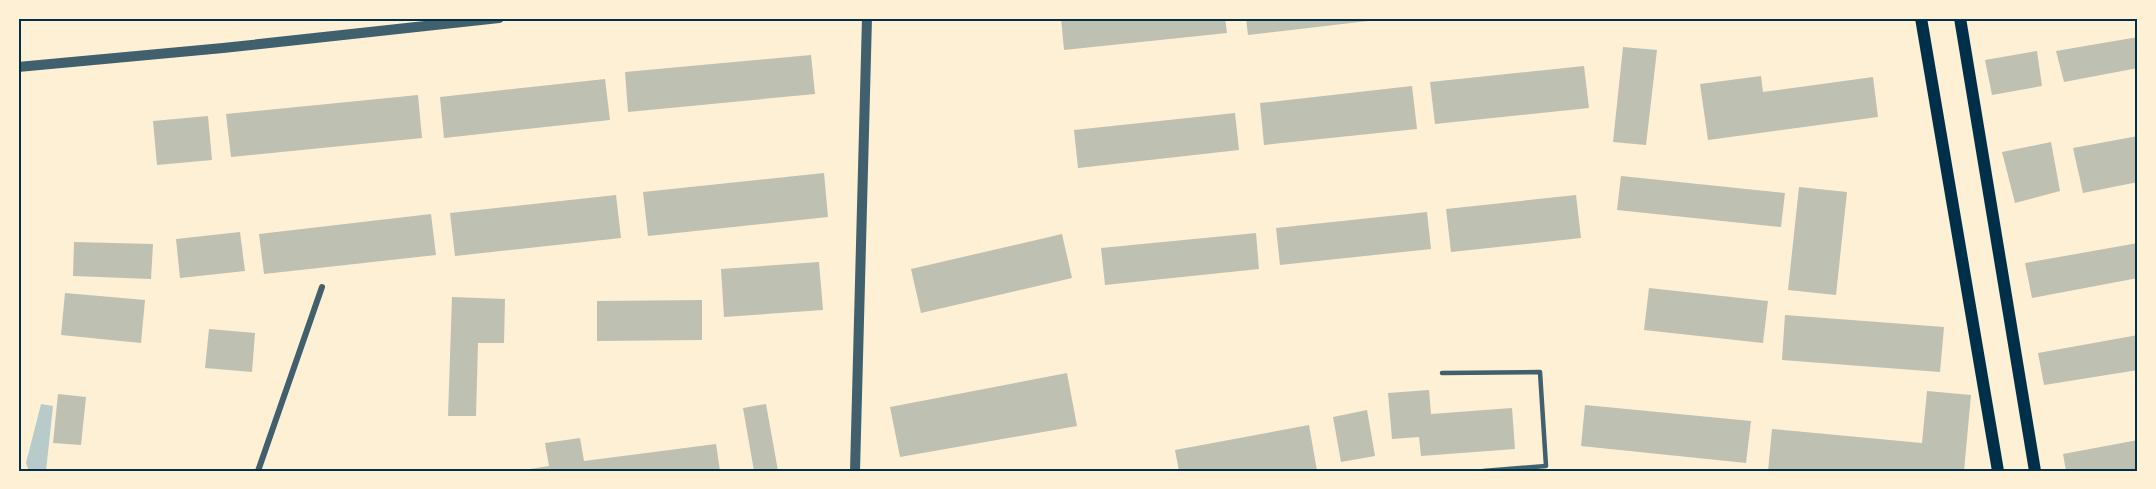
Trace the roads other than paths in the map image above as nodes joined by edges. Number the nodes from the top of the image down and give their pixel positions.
1 (499, 18) edge
2 (867, 18) edge
3 (1922, 18) edge
4 (1960, 18) edge
5 (18, 67) edge
6 (322, 286) dead end
7 (1442, 374) dead end
8 (258, 471) edge
9 (855, 471) edge
10 (1483, 471) edge
11 (1998, 471) edge
12 (2035, 471) edge

1 - 5 street
2 - 9 street
3 - 11 main road
4 - 12 main road
6 - 8 street
7 - 10 lane

